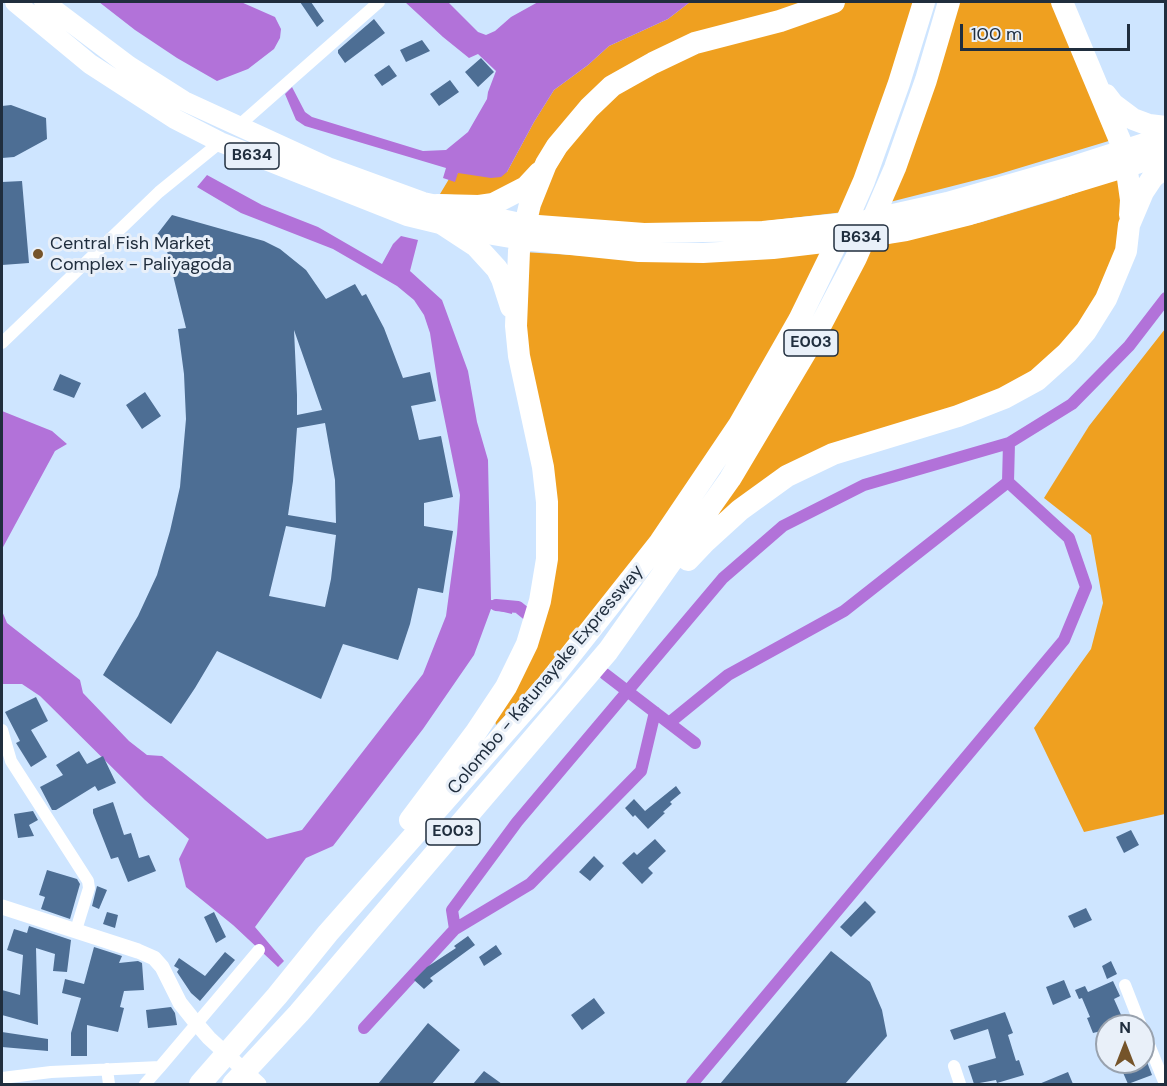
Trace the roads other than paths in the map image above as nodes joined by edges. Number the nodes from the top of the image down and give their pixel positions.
1 (15, 2) edge
2 (44, 2) edge
3 (379, 2) edge
4 (834, 2) edge
5 (924, 2) edge
6 (949, 2) edge
7 (1062, 2) edge
8 (1090, 71) junction
9 (239, 126) junction
10 (1166, 127) edge
11 (1166, 136) edge
12 (220, 142) junction
13 (1166, 155) edge
14 (1125, 159) junction
15 (546, 164) junction
16 (1166, 167) edge
17 (441, 215) junction
18 (1129, 225) junction
19 (524, 232) junction
20 (516, 326) junction
21 (2, 343) edge
22 (608, 651) junction
23 (2, 730) edge
24 (2, 907) edge
25 (76, 930) junction
26 (328, 933) junction
27 (259, 950) dead end
28 (1125, 985) dead end
29 (1136, 1014) edge
30 (196, 1023) junction
31 (1155, 1058) edge
32 (954, 1066) dead end
33 (160, 1067) junction
34 (108, 1069) junction
35 (2, 1078) edge
36 (109, 1084) edge
37 (145, 1084) edge
38 (200, 1084) edge
39 (233, 1084) edge
40 (259, 1084) edge
41 (960, 1084) edge
42 (1166, 1084) edge

1 - 12 highway, B634
2 - 9 highway, B634
3 - 9 street
4 - 15 highway
5 - 26 highway, Colombo - Katunayake Expressway / E003
6 - 22 highway, Colombo - Katunayake Expressway / E003
7 - 8 highway
8 - 10 highway
8 - 14 highway
9 - 12 street
9 - 17 highway, B634
11 - 14 highway, B634
12 - 17 highway, B634
12 - 21 street
13 - 14 highway, B634
14 - 18 highway
14 - 19 highway, B634
15 - 17 highway
15 - 19 highway
16 - 18 highway
17 - 19 highway, B634
17 - 20 highway
18 - 22 highway
19 - 20 highway
20 - 26 highway
22 - 39 highway, Colombo - Katunayake Expressway / E003
23 - 25 street
24 - 25 street
25 - 30 street
26 - 38 highway, Colombo - Katunayake Expressway / E003
27 - 30 street
28 - 29 street
30 - 33 street
30 - 40 street
31 - 42 street
32 - 41 street
33 - 34 street
33 - 37 street
34 - 35 street
34 - 36 street

